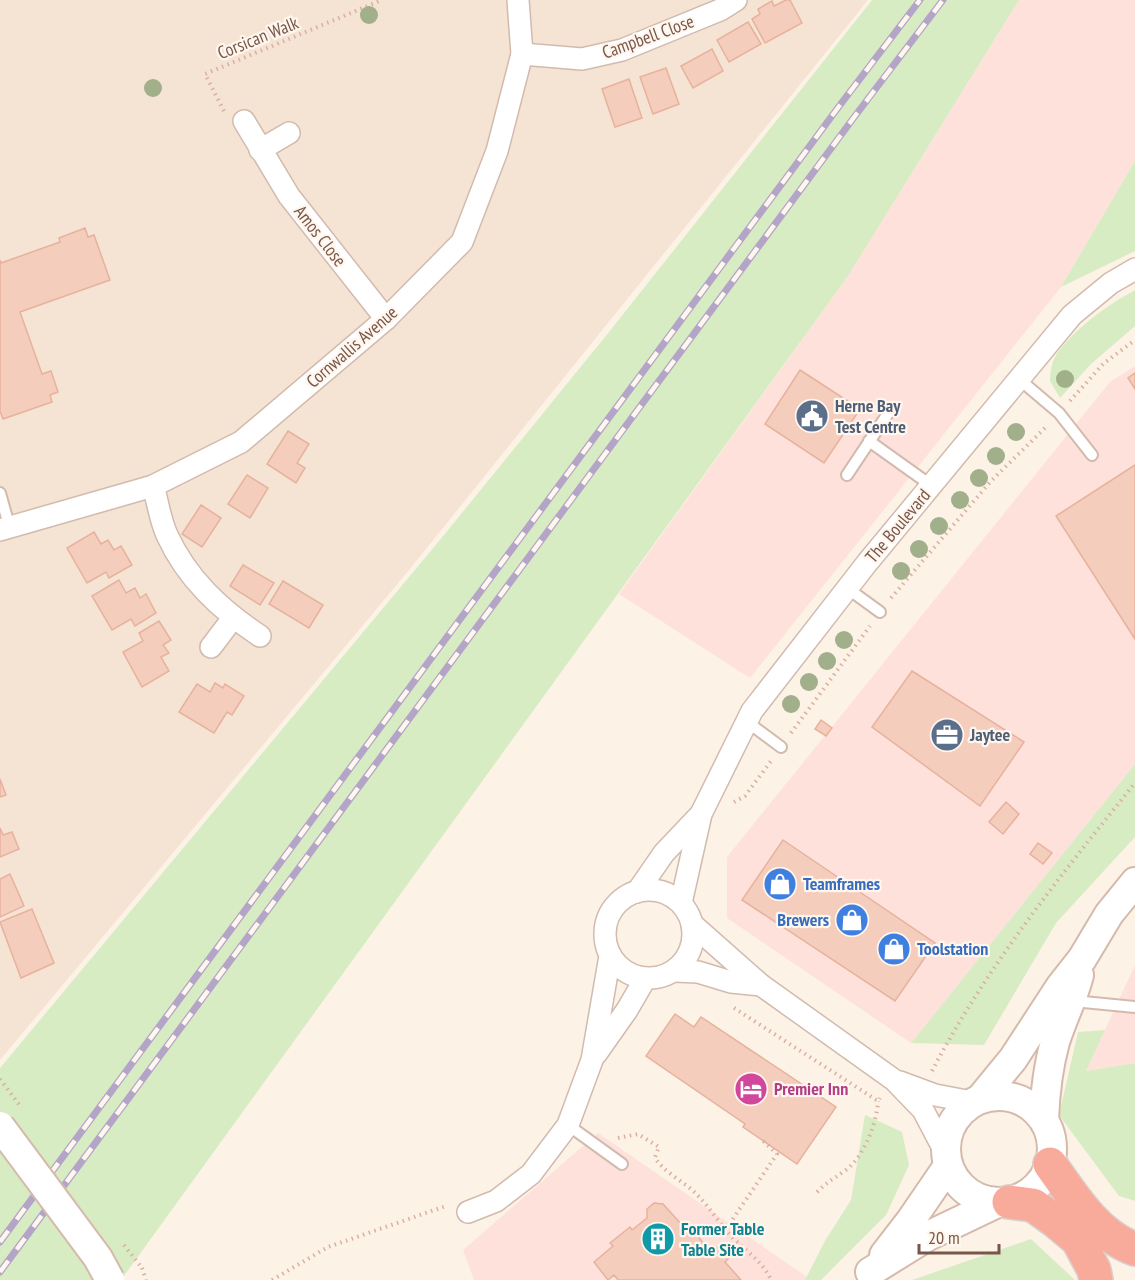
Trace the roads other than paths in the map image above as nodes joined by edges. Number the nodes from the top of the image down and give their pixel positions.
1 (518, 0) edge
2 (736, 0) edge
3 (522, 54) junction
4 (244, 121) road end
5 (289, 133) dead end
6 (260, 150) junction
7 (1135, 269) edge
8 (386, 319) junction
9 (1019, 379) junction
10 (891, 409) dead end
11 (869, 441) junction
12 (1092, 455) dead end
13 (847, 475) dead end
14 (153, 486) junction
15 (932, 486) junction
16 (0, 493) edge
17 (5, 529) edge
18 (847, 588) junction
19 (880, 612) road end
20 (233, 618) junction
21 (260, 636) dead end
22 (211, 646) dead end
23 (746, 721) junction
24 (781, 747) road end
25 (705, 805) junction
26 (1135, 882) edge
27 (637, 892) junction
28 (681, 903) junction
29 (692, 924) junction
30 (610, 956) junction
31 (1082, 958) junction
32 (675, 971) junction
33 (645, 979) junction
34 (761, 985) junction
35 (1072, 1000) junction
36 (1135, 1007) edge
37 (592, 1060) junction
38 (894, 1080) junction
39 (977, 1100) junction
40 (1044, 1120) junction
41 (568, 1125) junction
42 (0, 1126) edge
43 (946, 1159) junction
44 (622, 1164) dead end
45 (1050, 1164) junction
46 (1003, 1203) junction
47 (468, 1212) road end
48 (1135, 1249) edge
49 (866, 1276) edge
50 (110, 1280) edge
51 (1096, 1280) edge

1 - 3 street, Cornwallis Avenue
2 - 3 street, Campbell Close
3 - 8 street, Cornwallis Avenue
4 - 6 street, Amos Close
5 - 6 street
6 - 8 street, Amos Close
7 - 9 street, The Boulevard
8 - 14 street, Cornwallis Avenue
9 - 12 lane
9 - 15 street, The Boulevard
10 - 11 lane
11 - 13 lane
11 - 15 lane
14 - 17 street, Cornwallis Avenue
14 - 20 street
15 - 18 street, The Boulevard
16 - 17 lane
18 - 19 lane
18 - 23 street, The Boulevard
20 - 21 street
20 - 22 street
23 - 24 lane
23 - 25 street, The Boulevard
25 - 27 street, The Boulevard
25 - 28 street, The Boulevard
26 - 31 street
27 - 28 street
27 - 30 street
28 - 29 street
29 - 32 street
29 - 34 street
30 - 33 street
30 - 37 street
31 - 35 street
31 - 39 street
32 - 33 street
32 - 34 street
33 - 37 street
34 - 38 street
35 - 36 lane
35 - 40 street
37 - 41 street
38 - 39 street
38 - 43 street
39 - 40 street
39 - 43 street
40 - 45 street
41 - 44 lane
41 - 47 street
42 - 50 street, bridge
43 - 46 street
43 - 49 street
45 - 46 street
45 - 48 highway
46 - 49 street
46 - 51 highway

